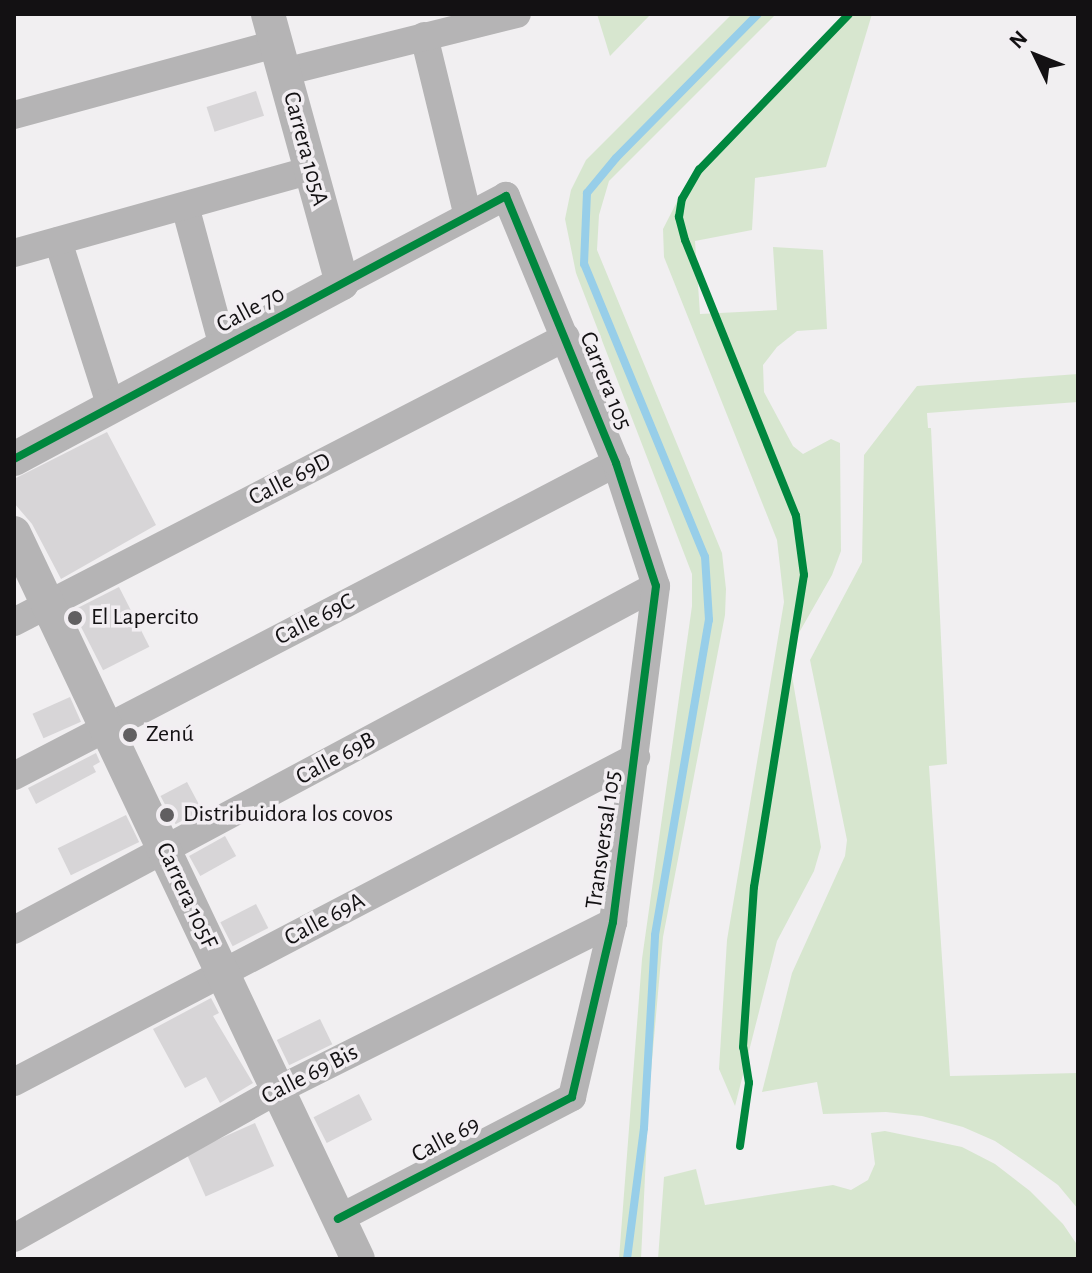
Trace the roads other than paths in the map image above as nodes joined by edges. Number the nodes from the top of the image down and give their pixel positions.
1 (517, 14) edge
2 (424, 36) junction
3 (276, 43) edge
4 (14, 115) edge
5 (311, 170) junction
6 (506, 196) joint
7 (185, 206) junction
8 (468, 216) junction
9 (58, 241) junction
10 (14, 253) edge
11 (342, 283) junction
12 (566, 337) junction
13 (223, 347) junction
14 (111, 407) junction
15 (14, 459) edge
16 (616, 463) junction
17 (14, 533) edge
18 (656, 586) junction
19 (48, 605) junction
20 (14, 622) edge
21 (106, 728) junction
22 (636, 757) junction
23 (14, 776) edge
24 (165, 852) junction
25 (613, 922) junction
26 (14, 930) edge
27 (222, 973) junction
28 (14, 1082) edge
29 (278, 1090) junction
30 (572, 1097) joint
31 (338, 1219) junction
32 (14, 1238) edge
33 (358, 1259) edge

1 - 2 street
2 - 3 street
2 - 8 street
3 - 4 street
3 - 5 street, Carrera 105A
5 - 7 street
5 - 11 street, Carrera 105A
6 - 8 street, Calle 70
6 - 12 street, Carrera 105
7 - 9 street
7 - 13 street
8 - 11 street, Calle 70
9 - 10 street
9 - 14 street
11 - 13 street, Calle 70
12 - 16 street, Carrera 105
12 - 19 street, Calle 69D
13 - 14 street, Calle 70
14 - 15 street, Calle 70
16 - 18 street, Carrera 105
16 - 21 street, Calle 69C
17 - 19 street, Carrera 105F
18 - 22 street, Transversal 105
18 - 24 street, Calle 69B
19 - 20 street, Calle 69D
19 - 21 street, Carrera 105F
21 - 23 street, Calle 69C
21 - 24 street, Carrera 105F
22 - 25 street, Transversal 105
22 - 27 street, Calle 69A
24 - 26 street, Calle 69B
24 - 27 street, Carrera 105F
25 - 29 street, Calle 69 Bis
25 - 30 street, Transversal 105
27 - 28 street, Calle 69A
27 - 29 street, Carrera 105F
29 - 31 street, Carrera 105F
29 - 32 street, Calle 69 Bis
30 - 31 street, Calle 69
31 - 33 street, Carrera 105F

